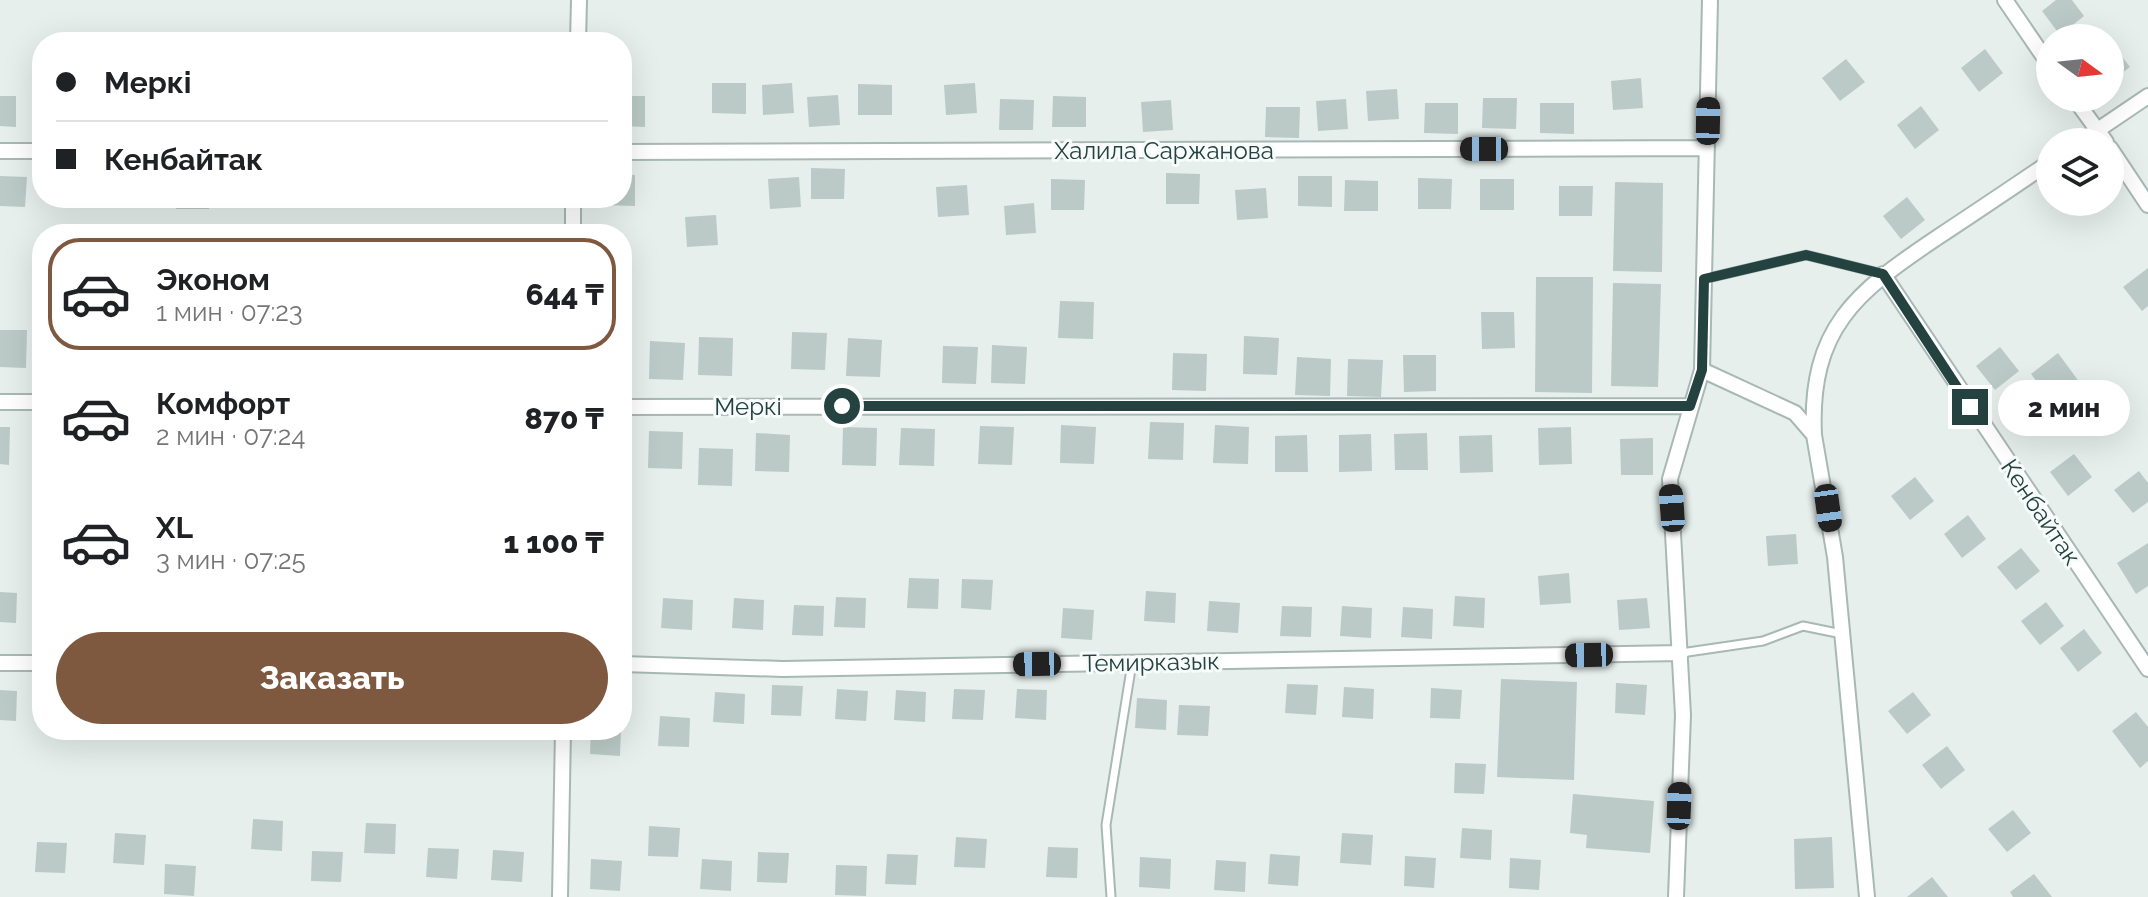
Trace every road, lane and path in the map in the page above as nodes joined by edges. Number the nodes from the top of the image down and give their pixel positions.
1 (579, 0) edge
2 (1710, 0) edge
3 (2005, 0) edge
4 (578, 32) edge
5 (2036, 45) edge
6 (2148, 96) edge
7 (2111, 128) edge
8 (1707, 148) junction
9 (0, 151) edge
10 (32, 151) edge
11 (632, 152) edge
12 (2124, 169) edge
13 (2036, 171) edge
14 (2148, 205) edge
15 (1883, 274) junction
16 (1704, 279) junction
17 (1702, 370) junction
18 (0, 402) edge
19 (32, 402) edge
20 (1690, 406) junction
21 (632, 407) edge
22 (1814, 435) junction
23 (1842, 634) junction
24 (1681, 653) junction
25 (0, 663) edge
26 (32, 663) edge
27 (1132, 663) junction
28 (632, 664) edge
29 (2148, 669) edge
30 (563, 740) edge
31 (560, 897) edge
32 (1111, 897) edge
33 (1676, 897) edge
34 (1867, 897) edge

1 - 4 street
2 - 8 street
3 - 5 street
6 - 7 street
8 - 11 street, Халила Саржанова
8 - 16 street
9 - 10 street
12 - 14 street
13 - 15 street
15 - 16 lane
15 - 22 street
15 - 29 street, Кенбайтак
16 - 17 street
17 - 20 street
17 - 22 street
18 - 19 street
20 - 21 street, Меркі
20 - 24 street
22 - 23 street
23 - 24 lane
23 - 34 street
24 - 27 street, Темирказык
24 - 33 street
25 - 26 street
27 - 28 street, Темирказык
27 - 32 lane
30 - 31 street

